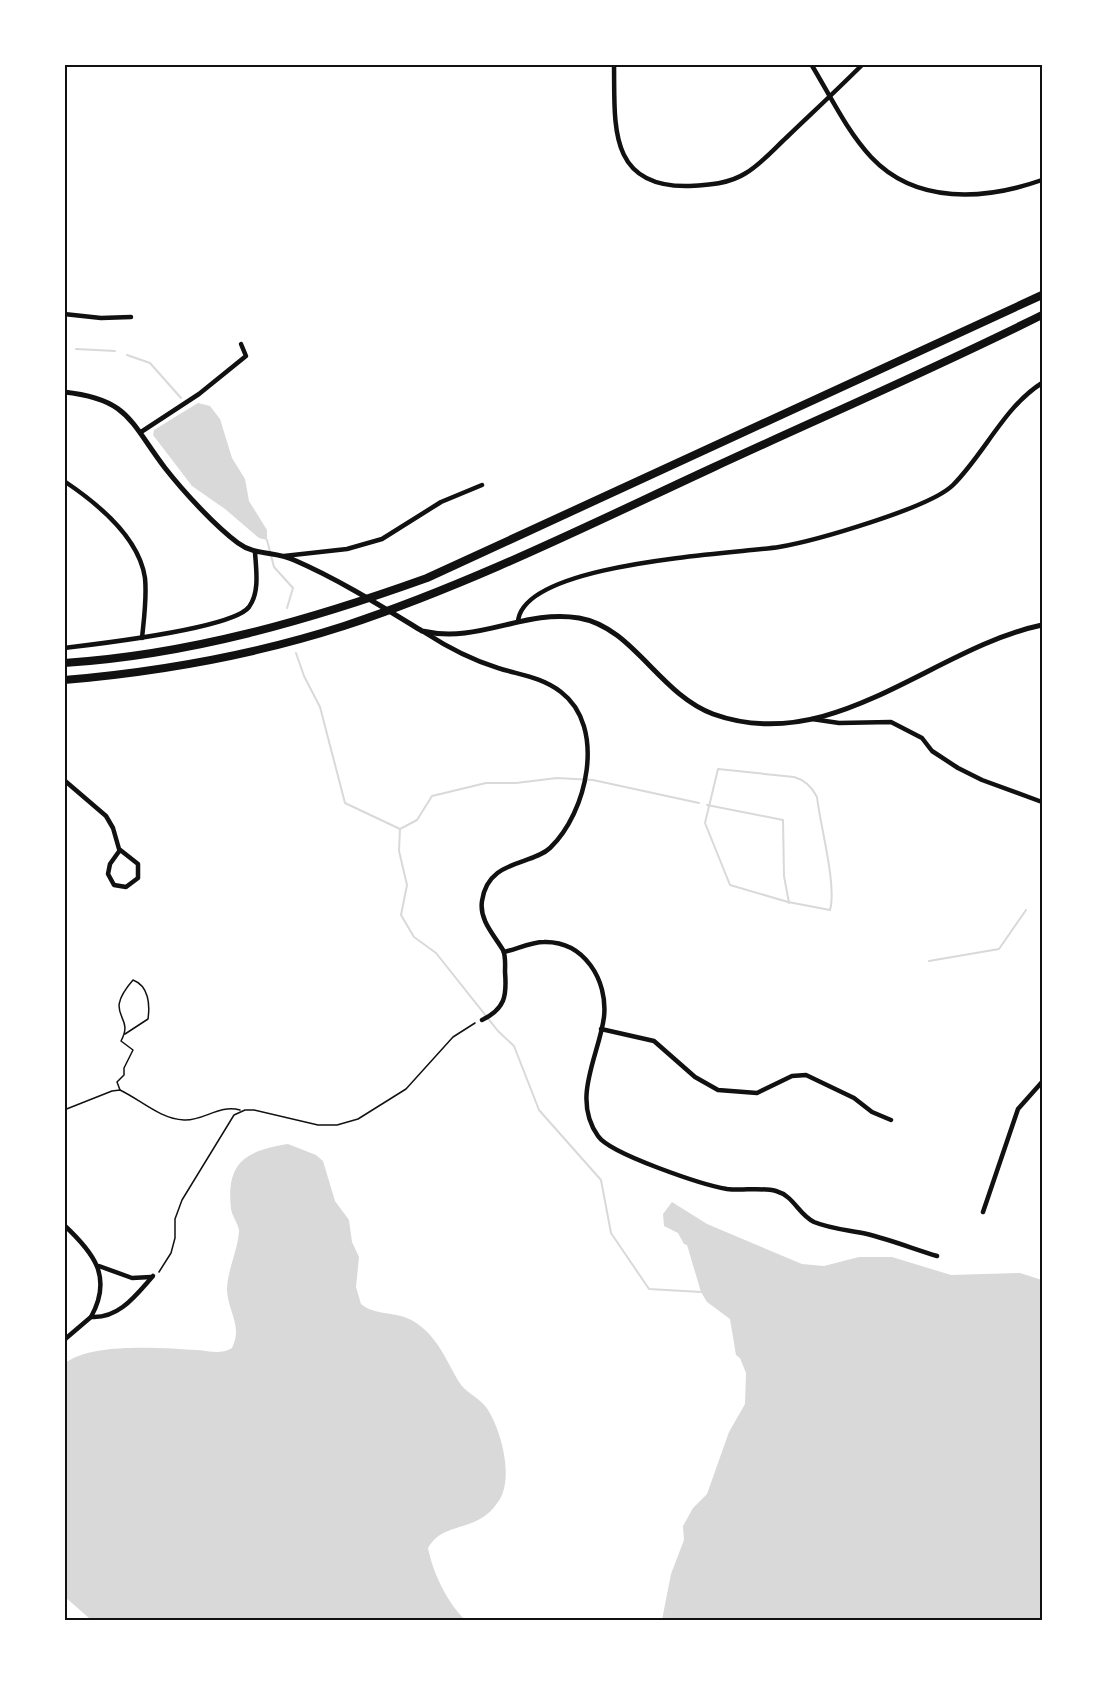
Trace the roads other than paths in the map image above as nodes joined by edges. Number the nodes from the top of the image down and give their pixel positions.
1 (614, 64) edge
2 (811, 64) edge
3 (863, 64) edge
4 (830, 95) junction
5 (1042, 180) edge
6 (1042, 295) edge
7 (64, 314) edge
8 (1042, 315) edge
9 (131, 317) dead end
10 (241, 344) dead end
11 (1042, 384) edge
12 (64, 392) edge
13 (141, 432) junction
14 (64, 481) edge
15 (482, 485) dead end
16 (258, 553) junction
17 (281, 555) junction
18 (518, 622) junction
19 (1042, 625) edge
20 (422, 631) junction
21 (142, 638) junction
22 (64, 648) edge
23 (64, 663) edge
24 (64, 680) edge
25 (812, 719) junction
26 (64, 780) edge
27 (1042, 802) edge
28 (120, 850) junction
29 (504, 952) junction
30 (482, 1020) road end
31 (601, 1029) junction
32 (1042, 1082) edge
33 (891, 1120) dead end
34 (984, 1212) dead end
35 (64, 1225) edge
36 (937, 1256) dead end
37 (98, 1266) junction
38 (90, 1317) junction
39 (64, 1340) edge

1 - 4 street
2 - 4 street
3 - 4 street
4 - 5 street
6 - 23 highway
7 - 9 street
8 - 24 highway
10 - 13 street
11 - 18 street
12 - 13 street
13 - 16 street
14 - 21 street
15 - 17 street
16 - 17 street
16 - 21 street
17 - 20 street
18 - 20 street
18 - 25 street
19 - 25 street
20 - 29 street
21 - 22 street
25 - 27 street
26 - 28 street
28 - 28 street
29 - 30 street
29 - 31 street
31 - 33 street
31 - 36 street
32 - 34 street
35 - 37 street
37 - 38 street
37 - 38 street
38 - 39 street

